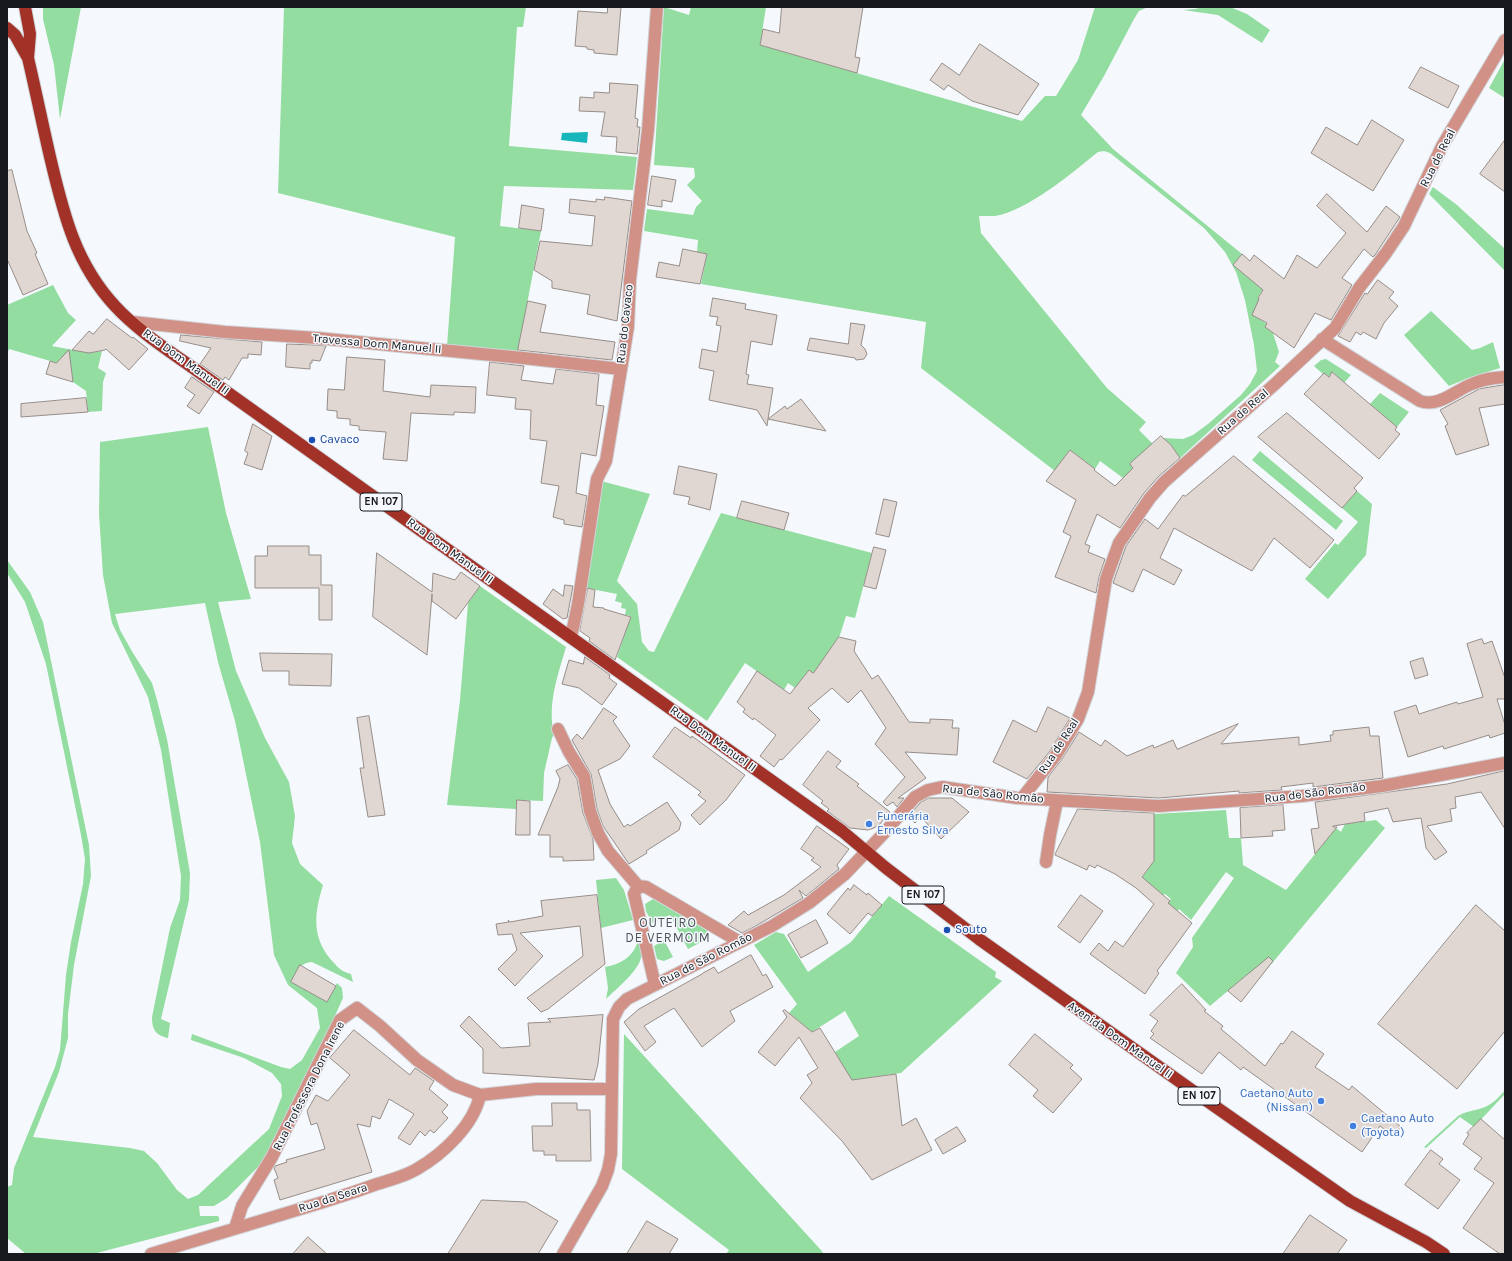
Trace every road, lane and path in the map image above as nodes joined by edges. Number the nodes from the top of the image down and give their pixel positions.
1 (25, 7) edge
2 (657, 7) edge
3 (7, 28) edge
4 (1505, 40) edge
5 (28, 58) junction
6 (133, 322) junction
7 (1322, 339) junction
8 (621, 370) junction
9 (1505, 376) edge
10 (571, 637) junction
11 (558, 730) dead end
12 (1505, 763) edge
13 (1022, 798) junction
14 (1057, 801) junction
15 (866, 851) junction
16 (1046, 862) dead end
17 (638, 886) junction
18 (740, 942) junction
19 (655, 985) junction
20 (612, 1089) junction
21 (480, 1095) junction
22 (235, 1228) junction
23 (151, 1254) edge
24 (563, 1254) edge
25 (1444, 1254) edge

1 - 5 main road, Rua Dom Manuel II / EN 107
2 - 8 street, Rua do Cavaco
3 - 5 main road, Rua Dom Manuel II / EN 107
4 - 7 street, Rua de Real
5 - 6 main road, Rua Dom Manuel II / EN 107
6 - 8 street, Travessa Dom Manuel II
6 - 10 main road, Rua Dom Manuel II / EN 107
7 - 9 street
7 - 13 street, Rua de Real
8 - 10 street, Rua do Cavaco
10 - 15 main road, Rua Dom Manuel II / EN 107
11 - 17 street
12 - 14 street, Rua de São Romão
13 - 14 street, Rua de São Romão
13 - 15 street, Rua de São Romão
14 - 16 street
15 - 18 street, Rua de São Romão
15 - 25 main road, Avenida Dom Manuel II / EN 107
17 - 18 street
17 - 19 street
18 - 19 street, Rua de São Romão
19 - 20 street, Rua de São Romão
20 - 21 street, Rua Professora Dona Irene
20 - 24 street, Rua de São Romão
21 - 22 street, Rua da Seara
21 - 22 street, Rua Professora Dona Irene
22 - 23 street, Rua da Seara

